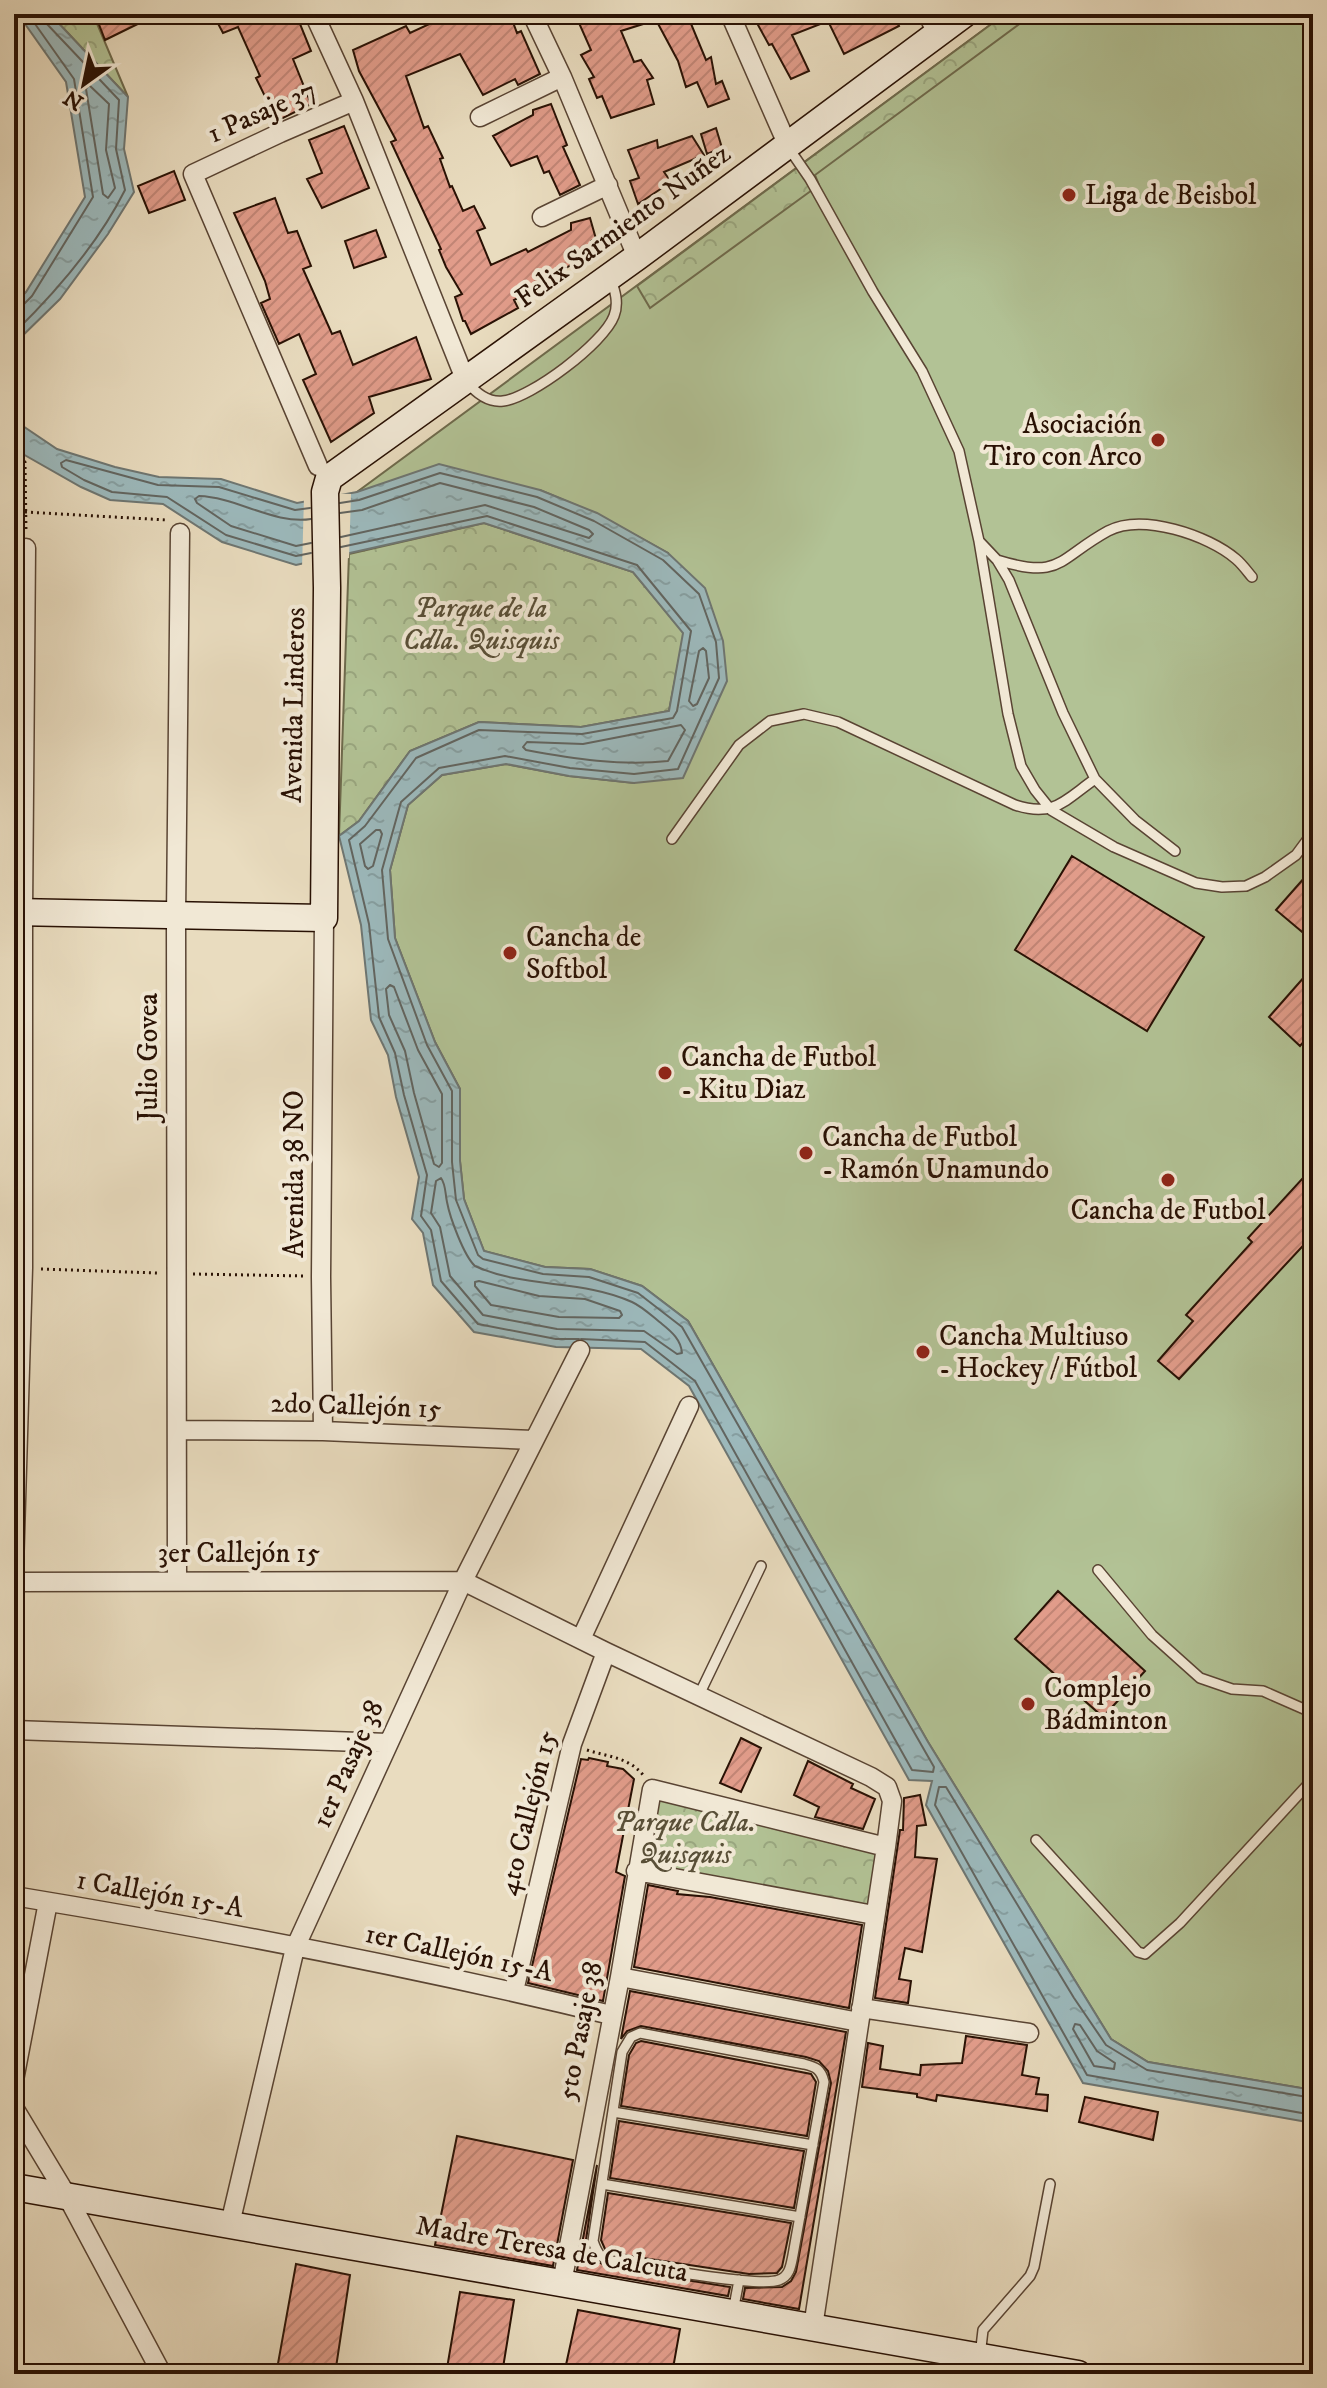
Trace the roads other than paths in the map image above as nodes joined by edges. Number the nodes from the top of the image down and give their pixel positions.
1 (314, 14) edge
2 (532, 14) edge
3 (730, 14) edge
4 (964, 14) edge
5 (932, 25) edge
6 (562, 77) junction
7 (354, 101) junction
8 (480, 117) dead end
9 (788, 146) junction
10 (608, 185) junction
11 (542, 217) dead end
12 (637, 257) junction
13 (610, 276) junction
14 (465, 379) junction
15 (318, 466) dead end
16 (325, 492) joint
17 (180, 533) road end
18 (979, 541) junction
19 (26, 548) road end
20 (997, 560) junction
21 (1252, 577) dead end
22 (1095, 779) junction
23 (1051, 810) junction
24 (1313, 832) edge
25 (672, 839) dead end
26 (1175, 851) dead end
27 (18, 912) edge
28 (176, 916) junction
29 (324, 918) junction
30 (19, 1268) edge
31 (580, 1350) dead end
32 (689, 1406) dead end
33 (177, 1430) junction
34 (323, 1431) junction
35 (533, 1440) junction
36 (761, 1566) dead end
37 (14, 1568) edge
38 (1098, 1570) dead end
39 (177, 1581) junction
40 (463, 1581) junction
41 (14, 1582) edge
42 (581, 1639) junction
43 (606, 1652) junction
44 (699, 1695) junction
45 (1313, 1713) edge
46 (14, 1730) edge
47 (388, 1743) junction
48 (1313, 1779) edge
49 (1036, 1840) dead end
50 (886, 1847) junction
51 (636, 1871) junction
52 (14, 1896) edge
53 (48, 1902) junction
54 (874, 1915) junction
55 (295, 1948) junction
56 (620, 1977) junction
57 (514, 1991) junction
58 (611, 2015) junction
59 (860, 2015) junction
60 (1029, 2033) dead end
61 (14, 2080) edge
62 (14, 2097) edge
63 (613, 2112) junction
64 (813, 2145) junction
65 (602, 2184) junction
66 (1050, 2184) dead end
67 (14, 2187) edge
68 (67, 2196) junction
69 (800, 2217) junction
70 (230, 2224) junction
71 (739, 2280) junction
72 (562, 2283) junction
73 (732, 2313) junction
74 (813, 2327) junction
75 (979, 2365) edge
76 (162, 2374) edge
77 (1078, 2374) edge

1 - 7 street
2 - 6 street
3 - 9 street
4 - 5 street, Felix Sarmiento Nuñez
5 - 9 street, Felix Sarmiento Nuñez
6 - 8 street
6 - 10 street
7 - 14 street
7 - 15 street, 1 Pasaje 37
9 - 12 street, Felix Sarmiento Nuñez
9 - 18 lane
10 - 11 street
10 - 12 street
12 - 13 street, Felix Sarmiento Nuñez
13 - 14 street, Felix Sarmiento Nuñez
13 - 14 lane
14 - 16 street, Felix Sarmiento Nuñez
16 - 29 street, Avenida Linderos
17 - 28 street, Julio Govea
18 - 20 lane
18 - 23 lane
19 - 27 street
20 - 21 lane
20 - 22 lane
22 - 23 lane
22 - 26 lane
23 - 24 lane
23 - 25 lane
27 - 28 street
27 - 30 street
28 - 29 street
28 - 33 street, Julio Govea
29 - 34 street, Avenida 38 NO
30 - 37 street
31 - 35 street, 1er Pasaje 38
32 - 42 street
33 - 34 street, 2do Callejón 15
33 - 39 street, Julio Govea
34 - 35 street, 2do Callejón 15
35 - 40 street, 1er Pasaje 38
36 - 44 lane
38 - 45 lane
39 - 40 street, 3er Callejón 15
39 - 41 street, 3er Callejón 15
40 - 42 street
40 - 47 street, 1er Pasaje 38
42 - 43 street
43 - 44 street
43 - 57 street, 4to Callejón 15
44 - 50 street
46 - 47 street
47 - 55 street, 1er Pasaje 38
48 - 49 lane
50 - 51 street, 5to Pasaje 38
50 - 54 street
51 - 54 street
51 - 56 street, 5to Pasaje 38
52 - 53 street, 1 Callejón 15-A
53 - 55 street, 1 Callejón 15-A
53 - 61 street
54 - 59 street
55 - 57 street, 1er Callejón 15-A
55 - 70 street, 1er Pasaje 38
56 - 58 street, 5to Pasaje 38
56 - 59 street
57 - 58 street, 1er Callejón 15-A
58 - 72 street, 5to Pasaje 38
59 - 60 street
59 - 74 street
62 - 68 street
63 - 64 lane
63 - 64 lane
63 - 65 lane
64 - 69 lane
65 - 69 lane
65 - 71 lane
66 - 75 lane
67 - 68 street, Madre Teresa de Calcuta
68 - 70 street, Madre Teresa de Calcuta
68 - 76 street
69 - 71 lane
70 - 72 street, Madre Teresa de Calcuta
71 - 73 lane
72 - 73 street, Madre Teresa de Calcuta
73 - 74 street, Madre Teresa de Calcuta
74 - 75 street, Madre Teresa de Calcuta
75 - 77 street, Madre Teresa de Calcuta

